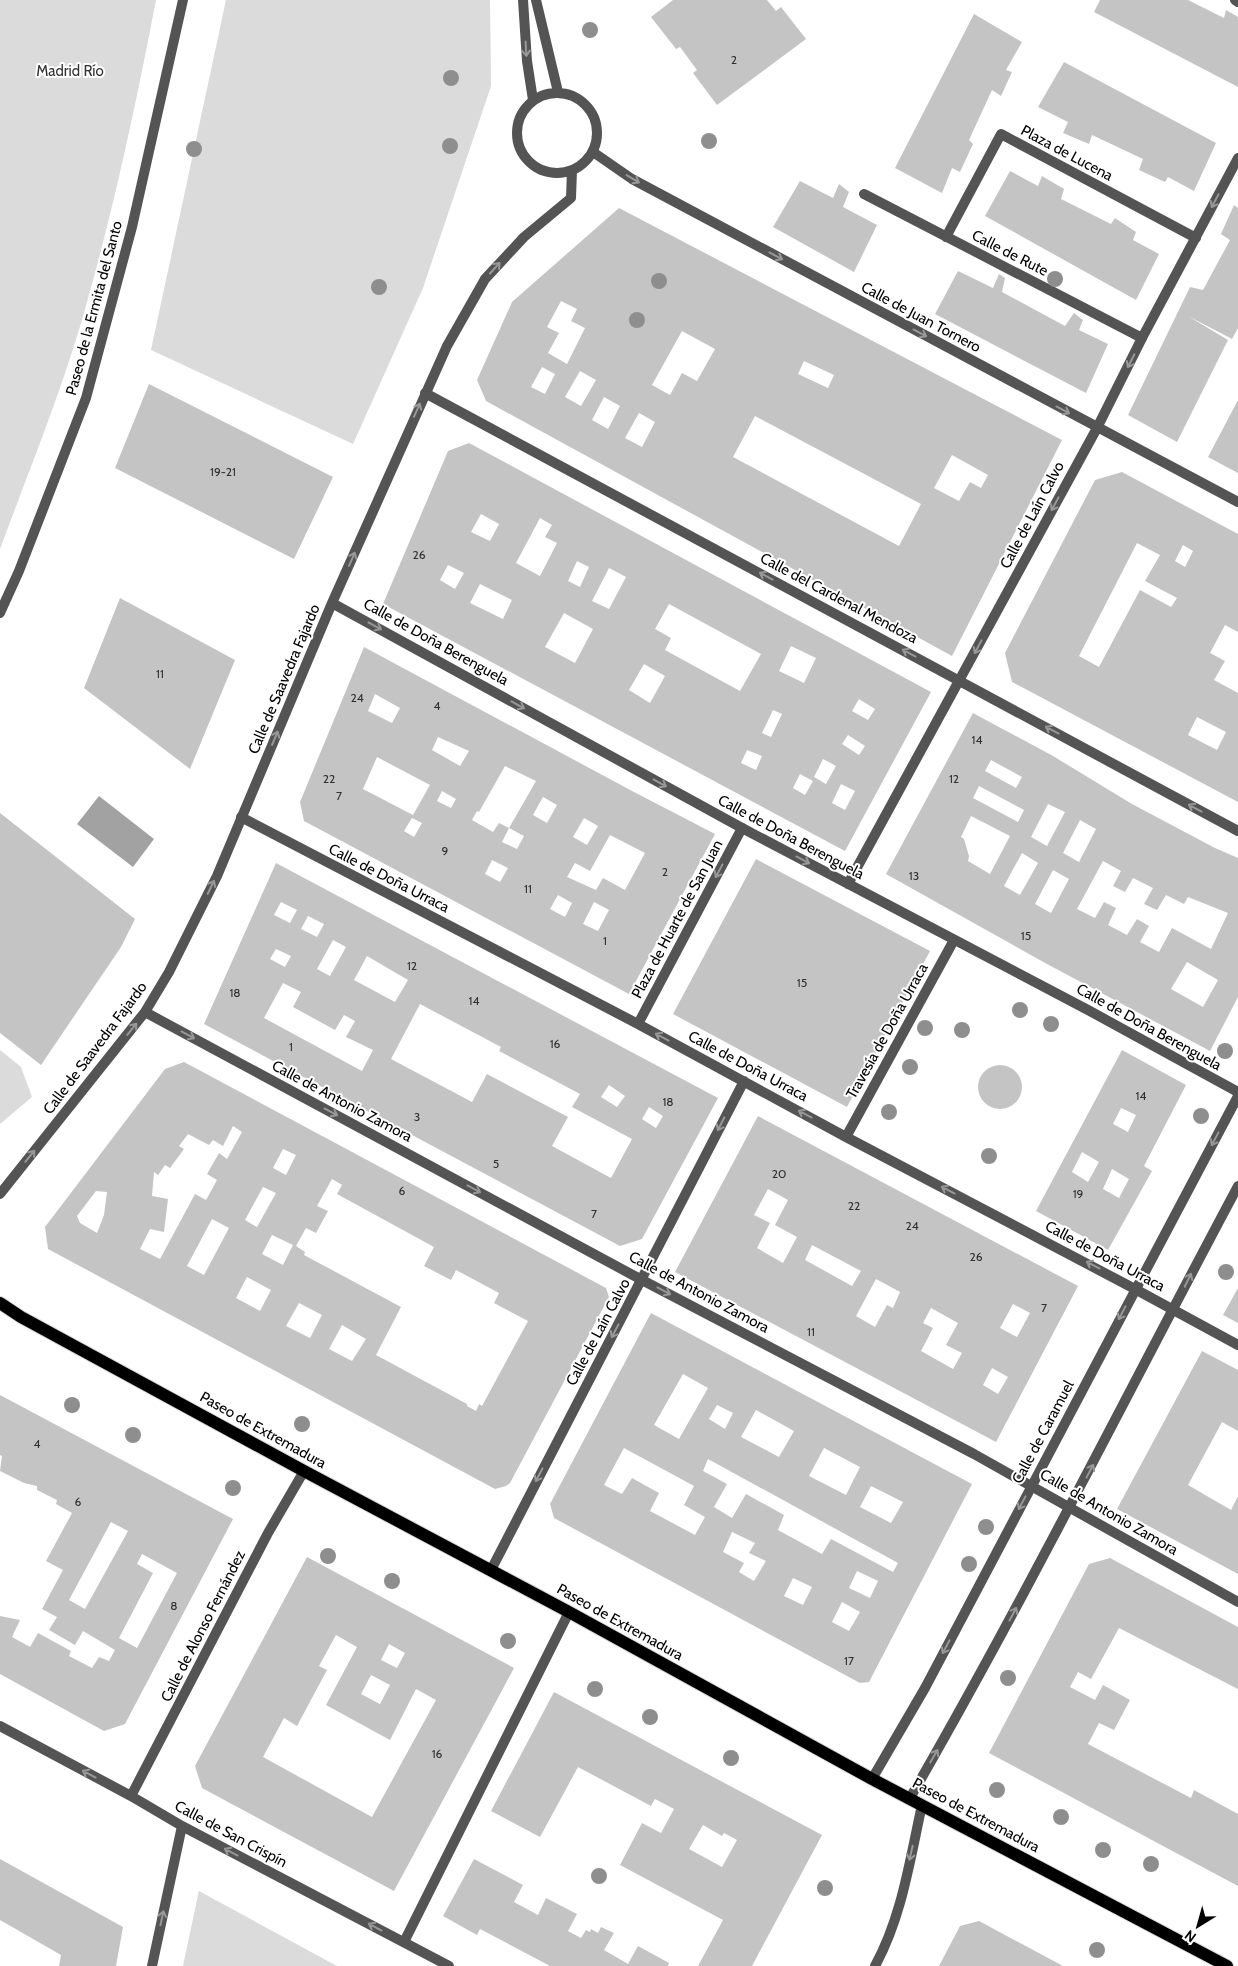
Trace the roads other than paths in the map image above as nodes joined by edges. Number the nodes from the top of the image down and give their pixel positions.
1 (183, 0) edge
2 (524, 0) edge
3 (536, 0) edge
4 (558, 92) junction
5 (533, 100) junction
6 (593, 152) junction
7 (1238, 158) edge
8 (572, 170) junction
9 (864, 194) dead end
10 (946, 237) junction
11 (1196, 238) junction
12 (1142, 338) junction
13 (425, 393) junction
14 (1097, 428) junction
15 (1238, 502) edge
16 (332, 603) junction
17 (0, 613) edge
18 (961, 680) junction
19 (241, 817) junction
20 (742, 828) junction
21 (1238, 831) edge
22 (848, 884) junction
23 (954, 940) junction
24 (145, 1012) junction
25 (638, 1024) junction
26 (744, 1081) junction
27 (1238, 1092) edge
28 (1238, 1096) edge
29 (846, 1137) junction
30 (1238, 1186) edge
31 (0, 1194) edge
32 (642, 1280) junction
33 (1135, 1289) junction
34 (0, 1303) edge
35 (1174, 1309) junction
36 (1238, 1345) edge
37 (304, 1471) junction
38 (1032, 1485) junction
39 (1070, 1508) junction
40 (491, 1570) junction
41 (1238, 1602) edge
42 (569, 1612) junction
43 (0, 1726) edge
44 (872, 1779) junction
45 (131, 1796) junction
46 (910, 1798) junction
47 (922, 1805) junction
48 (182, 1826) junction
49 (404, 1942) junction
50 (152, 1966) edge
51 (449, 1966) edge
52 (876, 1966) edge
53 (1227, 1966) edge

1 - 17 street, Paseo de la Ermita del Santo
2 -> 5 street
3 - 4 street
4 - 5 street
4 - 6 street
5 - 8 street
6 - 8 street
6 -> 14 street, Calle de Juan Tornero
7 -> 11 street, Calle de Laín Calvo
13 -> 8 street, Calle de Saavedra Fajardo
9 - 10 street, Calle de Rute
10 - 11 street, Plaza de Lucena
10 - 12 street, Calle de Rute
11 - 12 street, Calle de Laín Calvo
12 -> 14 street, Calle de Laín Calvo
16 -> 13 street, Calle de Saavedra Fajardo
18 -> 13 street, Calle del Cardenal Mendoza
14 - 15 street, Calle de Juan Tornero
14 -> 18 street, Calle de Laín Calvo
19 -> 16 street, Calle de Saavedra Fajardo
16 -> 20 street, Calle de Doña Berenguela
21 -> 18 street, Calle del Cardenal Mendoza
18 - 22 street, Calle de Laín Calvo
24 -> 19 street, Calle de Saavedra Fajardo
19 - 25 street, Calle de Doña Urraca
20 -> 22 street, Calle de Doña Berenguela
20 -> 25 street, Plaza de Huarte de San Juan
22 - 23 street, Calle de Doña Berenguela
23 - 27 street, Calle de Doña Berenguela
23 - 29 street, Travesía de Doña Urraca
31 -> 24 street, Calle de Saavedra Fajardo
24 -> 32 street, Calle de Antonio Zamora
26 -> 25 street, Calle de Doña Urraca
29 -> 26 street, Calle de Doña Urraca
26 -> 32 street, Calle de Laín Calvo
28 -> 33 street, Calle de Caramuel
33 -> 29 street, Calle de Doña Urraca
35 -> 30 street
32 -> 38 street, Calle de Antonio Zamora
32 -> 40 street, Calle de Laín Calvo
33 - 35 street, Calle de Doña Urraca
33 -> 38 street, Calle de Caramuel
34 - 37 main road, Paseo de Extremadura
35 - 36 street, Calle de Doña Urraca
39 -> 35 street
37 - 40 main road, Paseo de Extremadura
37 - 45 street, Calle de Alonso Fernández
38 - 39 street, Calle de Antonio Zamora
38 -> 44 street, Calle de Caramuel
39 - 41 street, Calle de Antonio Zamora
46 -> 39 street
40 - 42 main road, Paseo de Extremadura
42 - 44 main road, Paseo de Extremadura
42 - 49 street
45 -> 43 street, Calle de San Crispín
44 - 46 main road, Paseo de Extremadura
45 - 48 street, Calle de San Crispín
46 - 47 main road, Paseo de Extremadura
47 -> 52 street
47 - 53 main road, Paseo de Extremadura
49 -> 48 street, Calle de San Crispín
50 -> 48 street
49 - 51 street, Calle de San Crispín

